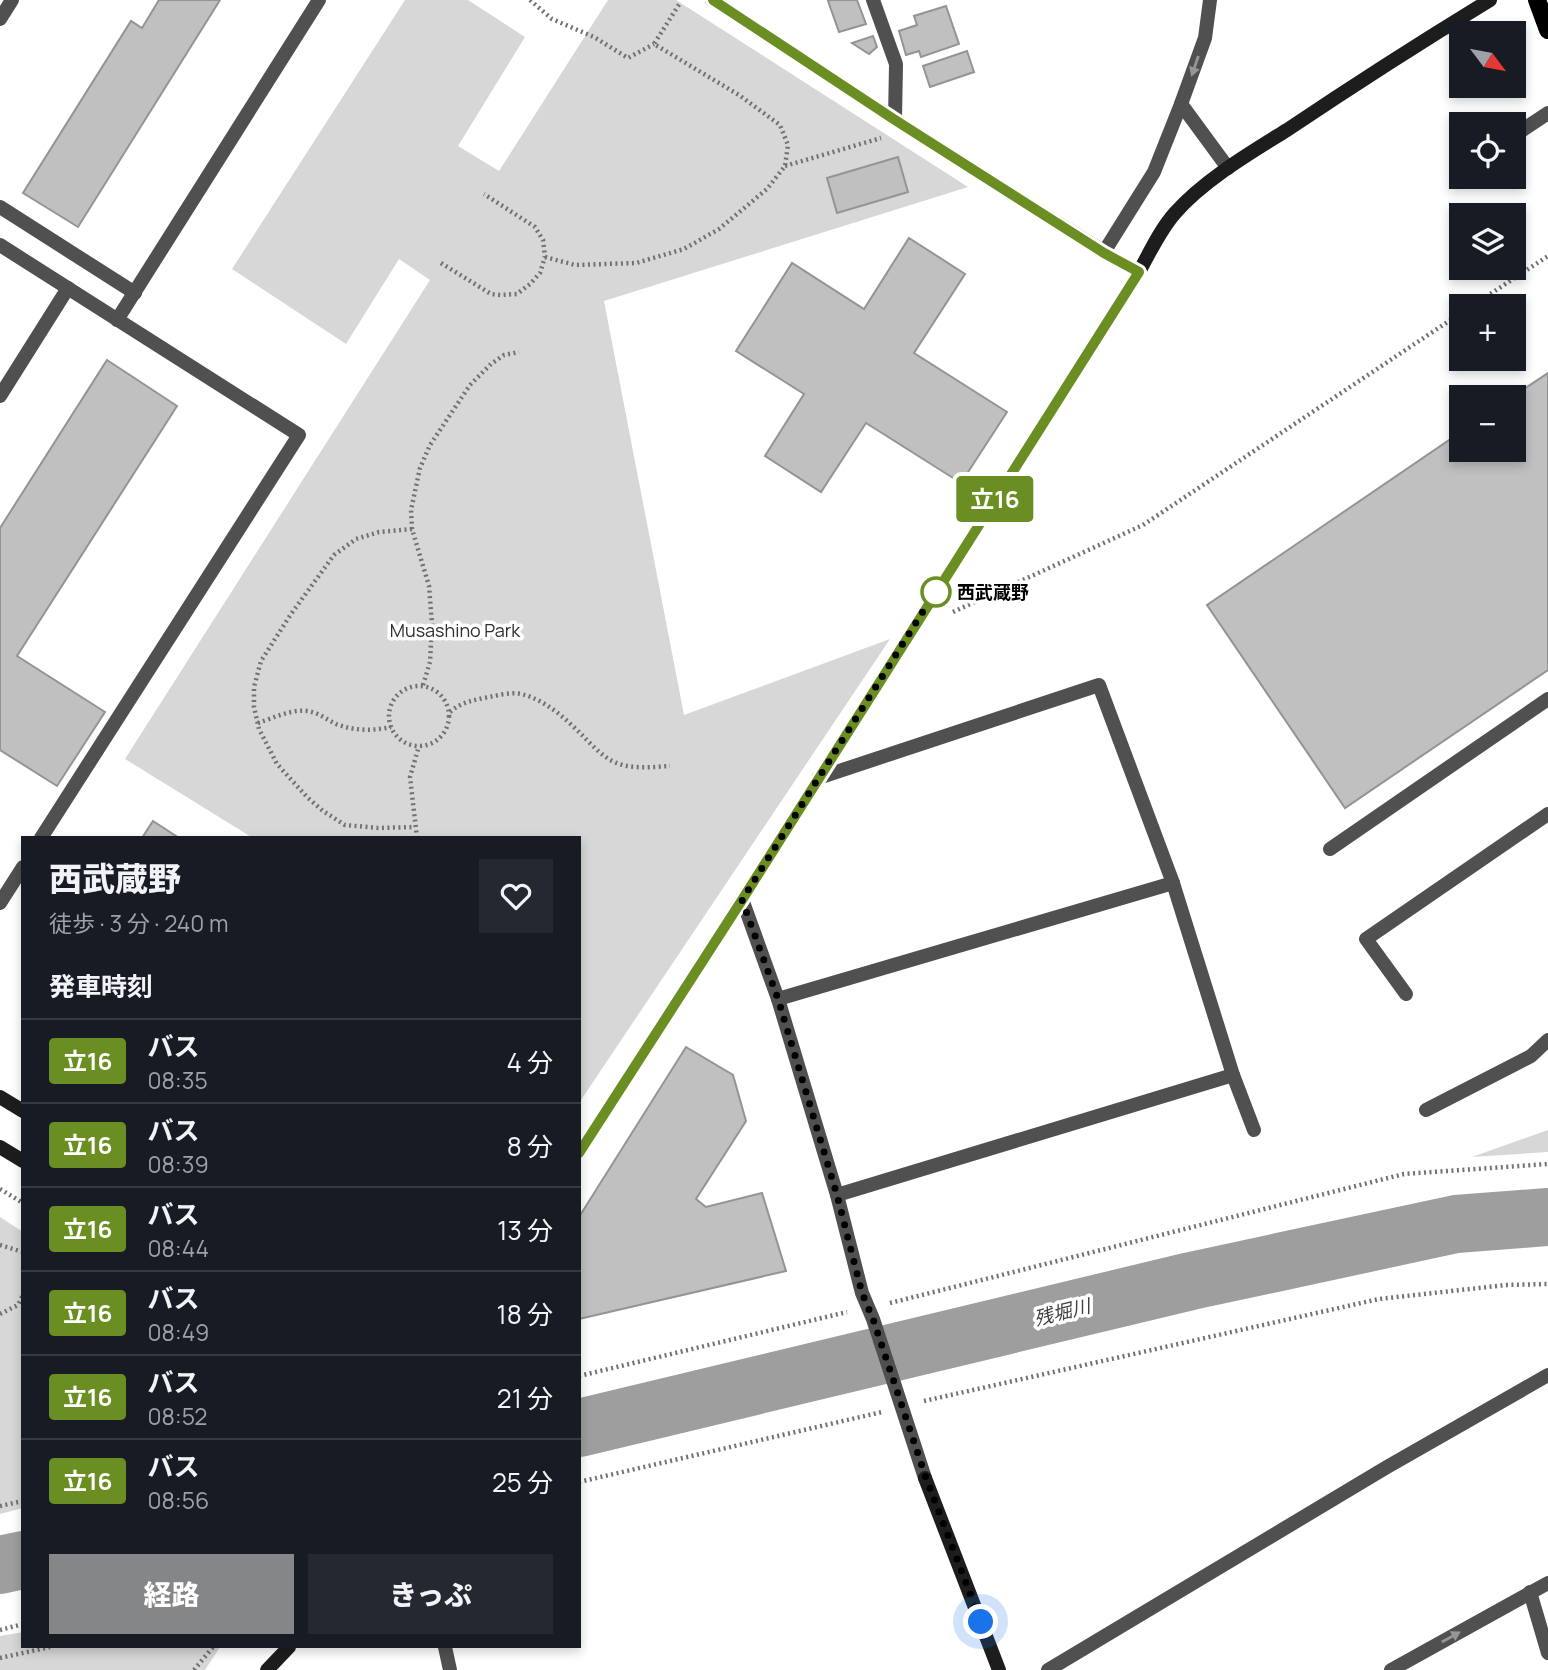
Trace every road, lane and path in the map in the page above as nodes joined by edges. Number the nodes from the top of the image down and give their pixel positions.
1 (12, 0) edge
2 (319, 0) edge
3 (530, 0) edge
4 (712, 0) edge
5 (873, 0) edge
6 (1210, 0) edge
7 (1490, 0) edge
8 (1537, 0) edge
9 (680, 3) dead end
10 (0, 19) edge
11 (1548, 30) edge
12 (654, 44) junction
13 (1181, 104) junction
14 (1548, 113) edge
15 (895, 120) junction
16 (1526, 128) edge
17 (888, 136) dead end
18 (785, 166) junction
19 (1228, 168) junction
20 (484, 194) dead end
21 (0, 207) edge
22 (0, 245) edge
23 (1104, 253) junction
24 (1548, 256) edge
25 (545, 257) junction
26 (441, 263) dead end
27 (1139, 272) junction
28 (68, 288) junction
29 (135, 293) junction
30 (1490, 294) edge
31 (117, 320) junction
32 (1449, 321) edge
33 (519, 352) dead end
34 (0, 396) edge
35 (412, 529) junction
36 (911, 631) junction
37 (424, 685) junction
38 (1548, 699) edge
39 (450, 712) junction
40 (258, 723) junction
41 (391, 727) junction
42 (419, 746) junction
43 (670, 766) dead end
44 (818, 778) junction
45 (1548, 814) edge
46 (415, 827) junction
47 (42, 836) edge
48 (417, 836) edge
49 (1330, 849) dead end
50 (21, 870) edge
51 (1172, 883) junction
52 (742, 900) junction
53 (0, 903) edge
54 (1406, 994) dead end
55 (778, 999) junction
56 (1548, 1040) edge
57 (1233, 1075) junction
58 (0, 1097) edge
59 (21, 1110) edge
60 (1426, 1110) dead end
61 (1254, 1130) dead end
62 (0, 1147) edge
63 (581, 1150) edge
64 (21, 1160) edge
65 (1548, 1164) edge
66 (0, 1189) edge
67 (837, 1195) junction
68 (21, 1202) edge
69 (0, 1245) edge
70 (21, 1251) edge
71 (1548, 1284) edge
72 (21, 1299) edge
73 (886, 1303) dead end
74 (853, 1311) dead end
75 (0, 1314) edge
76 (1548, 1375) edge
77 (581, 1376) edge
78 (915, 1403) dead end
79 (886, 1411) dead end
80 (581, 1482) edge
81 (21, 1501) edge
82 (0, 1506) edge
83 (1548, 1583) edge
84 (1530, 1592) junction
85 (21, 1625) edge
86 (0, 1630) edge
87 (45, 1648) edge
88 (212, 1648) edge
89 (288, 1648) edge
90 (445, 1648) edge
91 (1548, 1653) edge
92 (0, 1658) edge
93 (194, 1670) edge
94 (267, 1670) edge
95 (450, 1670) edge
96 (999, 1670) edge
97 (1048, 1670) edge
98 (1391, 1670) edge

1 - 10 street
2 - 29 street
3 - 12 path
4 - 15 street
5 - 15 street
6 -> 13 street
7 - 19 street
8 - 11 main road
9 - 12 path
12 - 18 path
13 - 19 street
13 - 23 street
14 - 16 street
15 - 23 street
17 - 18 path
18 - 25 path
19 - 27 street
20 - 25 path
21 - 29 street
22 - 28 street
23 - 27 street
24 - 30 path
25 - 26 path
27 - 36 street
28 - 31 street
28 - 34 street
29 - 31 street
31 - 47 street
32 - 36 path
33 - 35 path
35 - 37 path
35 - 40 path
36 - 44 street
37 - 39 path
37 - 41 path
38 - 49 street
39 - 42 path
39 - 43 path
40 - 41 path
40 - 46 path
41 - 42 path
42 - 46 path
44 - 51 street
44 - 52 street
45 - 54 street
46 - 48 path
50 - 53 street
51 - 55 street
51 - 57 street
52 - 55 street
52 - 63 street
55 - 67 street
56 - 60 street
57 - 61 street
57 - 67 street
58 - 59 street
62 - 64 street
65 - 73 path
66 - 68 path
67 - 96 street
69 - 70 path
71 - 78 path
72 - 75 path
74 - 77 path
76 - 97 street
79 - 80 path
81 - 82 path
83 - 84 street
84 - 91 street
98 -> 84 street
85 - 86 path
87 - 92 path
88 - 93 path
89 - 94 street
90 - 95 street

